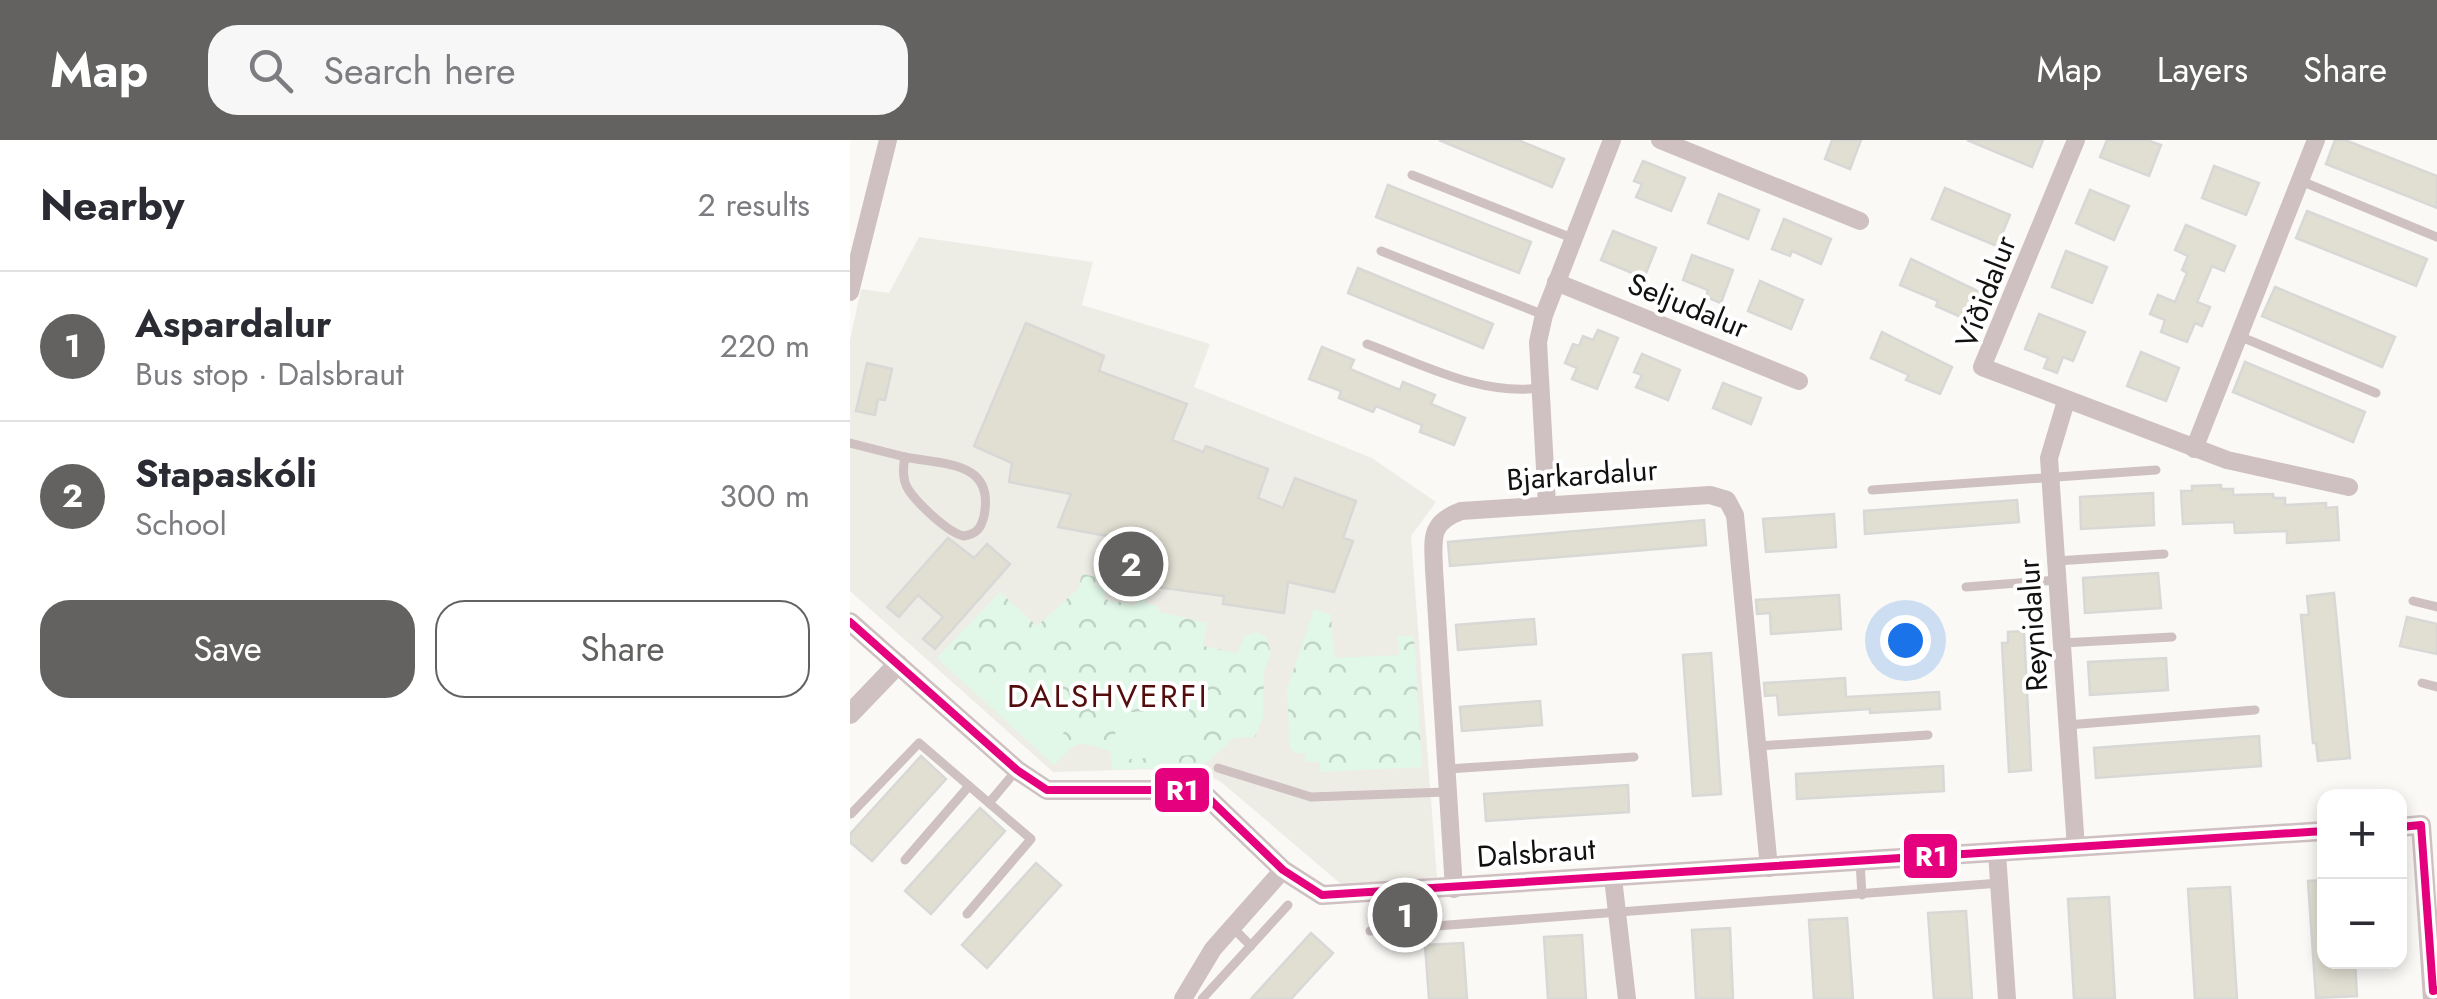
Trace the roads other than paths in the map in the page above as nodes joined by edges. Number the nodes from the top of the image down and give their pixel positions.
1 (888, 140) edge
2 (1612, 140) edge
3 (1660, 140) edge
4 (2076, 140) edge
5 (2316, 140) edge
6 (1412, 175) dead end
7 (2301, 181) junction
8 (1860, 220) dead end
9 (2437, 238) edge
10 (1573, 239) junction
11 (1381, 251) dead end
12 (1556, 282) junction
13 (850, 292) edge
14 (1544, 314) junction
15 (2239, 336) junction
16 (1367, 344) dead end
17 (1799, 382) dead end
18 (1540, 388) junction
19 (2376, 393) dead end
20 (2066, 402) junction
21 (850, 444) edge
22 (2194, 449) junction
23 (905, 456) junction
24 (2156, 470) dead end
25 (2050, 477) junction
26 (2349, 487) dead end
27 (1872, 490) dead end
28 (1548, 505) junction
29 (2164, 554) dead end
30 (2056, 560) junction
31 (2057, 580) junction
32 (1966, 587) dead end
33 (2412, 601) dead end
34 (2437, 607) edge
35 (850, 622) edge
36 (2172, 638) dead end
37 (2062, 644) junction
38 (898, 664) junction
39 (2422, 683) dead end
40 (2437, 687) edge
41 (2255, 710) dead end
42 (850, 714) edge
43 (2067, 724) junction
44 (1928, 735) dead end
45 (1758, 746) junction
46 (1634, 757) dead end
47 (1218, 768) dead end
48 (1445, 769) junction
49 (1017, 770) junction
50 (969, 786) junction
51 (1446, 792) junction
52 (989, 803) junction
53 (851, 814) edge
54 (2419, 825) edge
55 (2317, 832) edge
56 (2076, 848) junction
57 (1998, 853) junction
58 (904, 860) dead end
59 (1860, 862) junction
60 (1769, 868) junction
61 (1283, 870) junction
62 (2431, 876) edge
63 (1613, 878) junction
64 (2000, 884) junction
65 (1454, 888) junction
66 (1377, 894) junction
67 (1862, 895) junction
68 (1288, 905) dead end
69 (967, 914) dead end
70 (1618, 914) junction
71 (1232, 927) junction
72 (1251, 946) junction
73 (2434, 993) edge
74 (1183, 999) edge
75 (1202, 999) edge
76 (1626, 999) edge
77 (2008, 999) edge

1 - 13 street
2 - 10 street
3 - 8 street
4 - 20 street, Víðidalur
5 - 7 street
6 - 10 lane
7 - 9 lane
7 - 15 street
10 - 12 street
11 - 14 lane
12 - 14 street
12 - 17 street, Seljudalur
14 - 18 street
15 - 19 lane
15 - 22 street
16 - 18 lane
18 - 28 street
20 - 22 street, Víðidalur
20 - 25 street, Reynidalur
21 - 23 lane
22 - 26 street, Víðidalur
23 - 23 lane
24 - 25 lane
25 - 27 lane
25 - 30 street, Reynidalur
28 - 45 street, Bjarkardalur
28 - 48 street, Bjarkardalur
29 - 30 lane
30 - 31 street, Reynidalur
31 - 32 lane
31 - 37 street, Reynidalur
33 - 34 lane
35 - 38 street, Dalsbraut
36 - 37 lane
37 - 43 street, Reynidalur
38 - 42 street
38 - 49 street, Dalsbraut
39 - 40 lane
41 - 43 lane
43 - 56 street, Reynidalur
44 - 45 lane
45 - 60 street, Bjarkardalur
46 - 48 lane
47 - 51 lane
48 - 51 street, Bjarkardalur
49 - 52 lane
49 - 61 street, Dalsbraut
50 - 52 lane
50 - 53 lane
50 - 58 lane
51 - 65 street, Bjarkardalur
52 - 69 lane
54 - 62 street
55 - 56 street, Dalsbraut
56 - 57 street, Dalsbraut
57 - 59 street, Dalsbraut
57 - 64 street
59 - 60 street, Dalsbraut
59 - 67 lane
60 - 63 street, Dalsbraut
61 - 66 street, Dalsbraut
61 - 71 street
62 - 73 street
63 - 65 street, Dalsbraut
63 - 70 street
64 - 67 lane
64 - 77 street
65 - 66 street, Dalsbraut
66 - 70 lane
67 - 70 lane
68 - 72 lane
70 - 76 street
71 - 72 lane
71 - 74 street
72 - 75 lane

